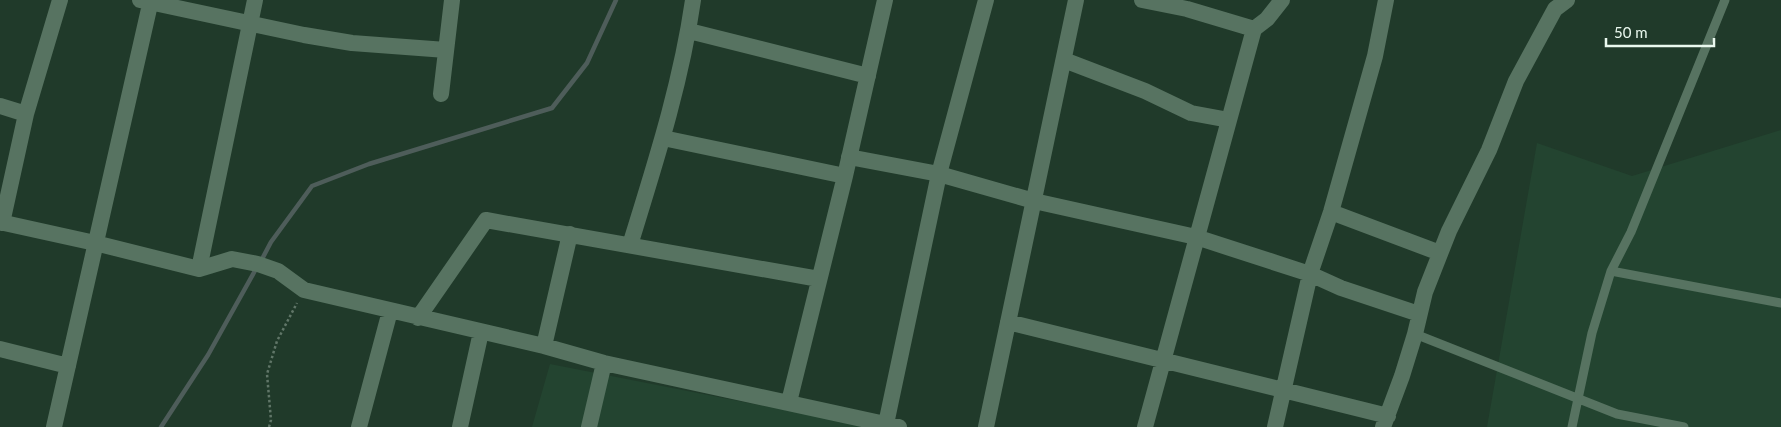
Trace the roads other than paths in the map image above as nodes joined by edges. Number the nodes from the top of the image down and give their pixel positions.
1 (60, 0) edge
2 (255, 0) edge
3 (452, 0) edge
4 (693, 0) edge
5 (885, 0) edge
6 (986, 0) edge
7 (1076, 0) edge
8 (1142, 0) edge
9 (1282, 0) edge
10 (1386, 0) edge
11 (1566, 0) edge
12 (1725, 0) edge
13 (147, 1) edge
14 (1188, 5) edge
15 (250, 24) junction
16 (1254, 30) junction
17 (688, 31) junction
18 (446, 50) junction
19 (1064, 60) junction
20 (868, 76) junction
21 (441, 94) dead end
22 (0, 106) edge
23 (26, 114) junction
24 (1229, 120) junction
25 (663, 138) junction
26 (849, 157) junction
27 (939, 174) junction
28 (845, 176) junction
29 (1034, 201) junction
30 (1331, 212) junction
31 (1, 223) edge
32 (570, 234) junction
33 (1196, 237) junction
34 (95, 243) junction
35 (630, 245) junction
36 (1440, 253) junction
37 (199, 269) junction
38 (1611, 271) junction
39 (1310, 274) junction
40 (819, 279) junction
41 (1781, 303) edge
42 (390, 312) junction
43 (1419, 314) junction
44 (418, 318) junction
45 (1008, 322) junction
46 (481, 332) junction
47 (1415, 334) junction
48 (544, 346) junction
49 (0, 349) edge
50 (1162, 360) junction
51 (604, 363) junction
52 (68, 366) junction
53 (1283, 390) junction
54 (1579, 399) junction
55 (789, 402) junction
56 (1385, 422) edge
57 (893, 425) edge
58 (54, 427) edge
59 (359, 427) edge
60 (460, 427) edge
61 (589, 427) edge
62 (986, 427) edge
63 (1145, 427) edge
64 (1275, 427) edge
65 (1572, 427) edge
66 (1684, 427) edge

1 - 23 street
2 - 15 street
3 - 18 street
4 - 17 street
5 - 20 street
6 - 27 street
7 - 19 street
8 - 14 street
9 - 16 street
10 - 30 street
11 - 36 street
12 - 38 lane
13 - 15 street
13 - 34 street
14 - 16 street
15 - 18 street
15 - 37 street
16 - 24 street
17 - 20 street
17 - 25 street
18 - 21 street
19 - 24 street
19 - 29 street
20 - 26 street
22 - 23 street
23 - 31 street
24 - 33 street
25 - 28 street
25 - 35 street
26 - 27 street
26 - 28 street
27 - 29 street
27 - 57 street
28 - 40 street
29 - 33 street
29 - 45 street
30 - 36 street
30 - 39 street
31 - 34 street
32 - 35 street
32 - 44 street
32 - 48 street
33 - 39 street
33 - 50 street
34 - 37 street
34 - 52 street
35 - 40 street
36 - 43 street
37 - 42 street
38 - 41 lane
38 - 54 lane
39 - 43 street
39 - 53 street
40 - 55 street
42 - 44 street
42 - 59 street
43 - 47 street
44 - 46 street
45 - 50 street
45 - 62 street
46 - 48 street
46 - 60 street
47 - 54 lane
47 - 56 street
48 - 51 street
49 - 52 street
50 - 53 street
50 - 63 street
51 - 55 street
51 - 61 street
52 - 58 street
53 - 56 street
53 - 64 street
54 - 65 lane
54 - 66 lane
55 - 57 street

